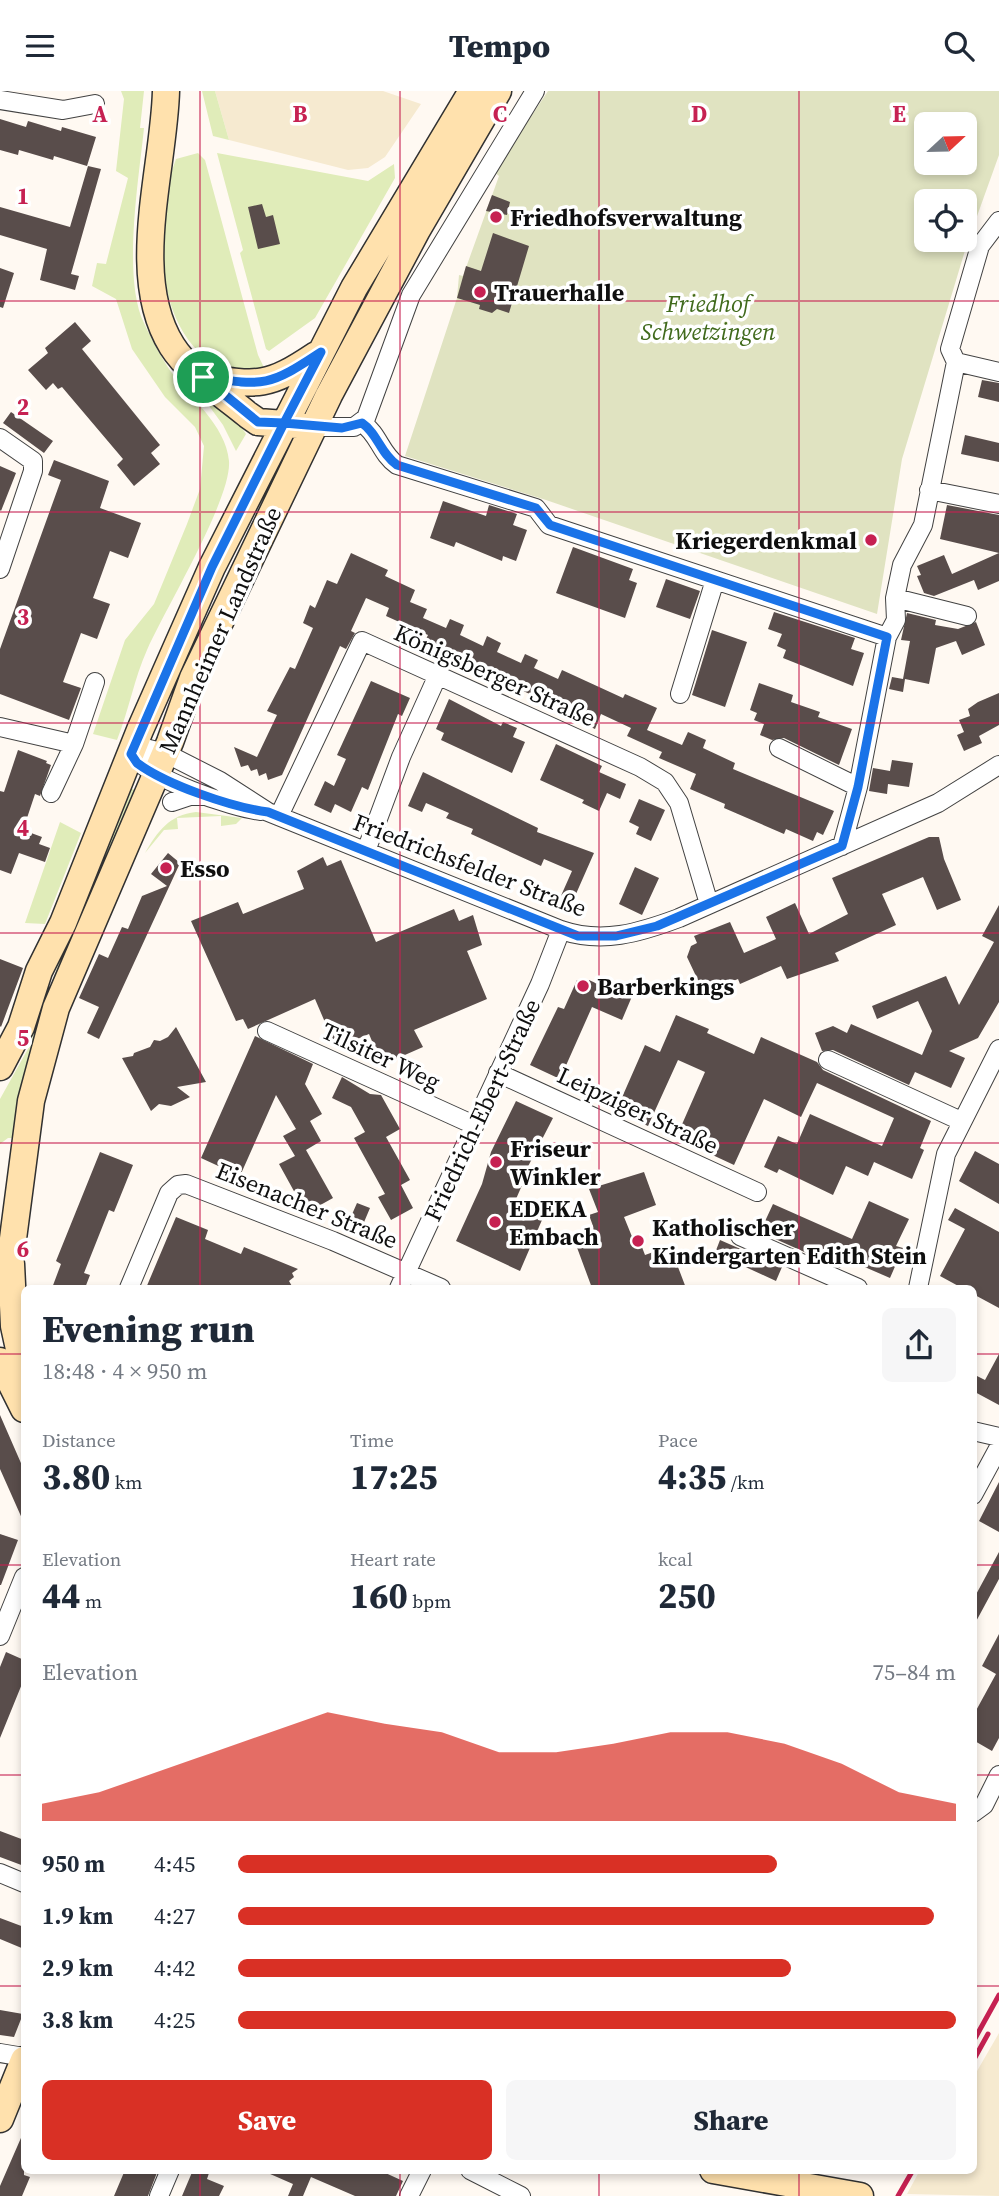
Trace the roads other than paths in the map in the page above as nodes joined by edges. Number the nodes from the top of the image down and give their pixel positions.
1 (166, 91) edge
2 (471, 91) edge
3 (498, 91) edge
4 (535, 91) edge
5 (0, 100) edge
6 (94, 104) dead end
7 (996, 228) edge
8 (321, 352) junction
9 (956, 362) junction
10 (999, 372) edge
11 (203, 377) junction
12 (284, 423) junction
13 (362, 423) junction
14 (314, 427) junction
15 (0, 438) edge
16 (929, 490) junction
17 (999, 504) edge
18 (6, 531) edge
19 (0, 569) edge
20 (715, 580) junction
21 (236, 584) junction
22 (895, 598) junction
23 (967, 616) dead end
24 (887, 637) junction
25 (437, 677) junction
26 (95, 683) dead end
27 (680, 694) dead end
28 (1, 729) edge
29 (74, 744) junction
30 (779, 748) dead end
31 (132, 752) junction
32 (160, 763) junction
33 (999, 765) edge
34 (858, 787) junction
35 (51, 793) dead end
36 (206, 796) junction
37 (172, 803) dead end
38 (273, 814) junction
39 (842, 846) junction
40 (366, 851) junction
41 (709, 904) junction
42 (561, 930) junction
43 (267, 1031) dead end
44 (999, 1049) edge
45 (828, 1060) dead end
46 (0, 1067) edge
47 (498, 1073) junction
48 (961, 1121) junction
49 (474, 1125) junction
50 (757, 1192) dead end
51 (0, 1211) edge
52 (740, 1236) dead end
53 (12, 1247) junction
54 (403, 1280) edge
55 (130, 1285) edge
56 (427, 1285) edge
57 (851, 1285) edge
58 (919, 1285) edge
59 (0, 1286) edge
60 (19, 1329) edge
61 (0, 1361) edge
62 (21, 1403) edge
63 (977, 1432) edge
64 (999, 1437) edge
65 (999, 1447) edge
66 (977, 1488) edge
67 (21, 1584) edge
68 (0, 1636) edge
69 (999, 1775) edge
70 (977, 1810) edge
71 (0, 1873) edge
72 (21, 1882) edge
73 (0, 2053) edge
74 (21, 2058) edge
75 (21, 2066) edge
76 (0, 2119) edge
77 (168, 2174) edge
78 (420, 2174) edge
79 (478, 2174) edge
80 (736, 2174) edge
81 (159, 2196) edge
82 (409, 2196) edge
83 (521, 2196) edge
84 (860, 2196) edge

1 - 11 main road
2 - 8 main road, Mannheimer Landstraße
3 - 14 main road, Mannheimer Landstraße
4 - 13 street
5 - 6 street
7 - 9 street
8 - 11 main road
8 - 12 main road, Mannheimer Landstraße
9 - 10 street
9 - 16 street
11 - 12 main road
12 - 14 main road
12 - 21 main road
12 - 31 main road, Mannheimer Landstraße
13 - 14 street
13 - 20 street
14 - 21 main road, Mannheimer Landstraße
15 - 18 street
16 - 17 street
16 - 22 street
18 - 19 street
20 - 24 street
20 - 27 street
21 - 32 main road, Mannheimer Landstraße
22 - 23 street
22 - 24 street
24 - 34 street
25 - 38 street, Königsberger Straße
25 - 40 street
25 - 41 street, Königsberger Straße
26 - 29 street
28 - 29 street
29 - 35 street
30 - 34 street
31 - 32 street, Friedrichsfelder Straße
31 - 46 main road, Mannheimer Landstraße
32 - 36 street, Friedrichsfelder Straße
32 - 38 street, Friedrichsfelder Straße
32 - 53 main road, Mannheimer Landstraße
33 - 39 street, Friedrichsfelder Straße
34 - 39 street
36 - 37 street
36 - 38 street, Friedrichsfelder Straße
38 - 40 street, Friedrichsfelder Straße
39 - 41 street, Friedrichsfelder Straße
40 - 42 street, Friedrichsfelder Straße
41 - 42 street, Friedrichsfelder Straße
42 - 47 street, Friedrich-Ebert-Straße
43 - 49 street, Tilsiter Weg
44 - 48 street
45 - 48 street
47 - 49 street, Friedrich-Ebert-Straße
47 - 50 street, Leipziger Straße
48 - 58 street
49 - 54 street, Friedrich-Ebert-Straße
51 - 53 main road
52 - 57 street
53 - 59 main road
53 - 60 main road
54 - 55 street, Eisenacher Straße
54 - 56 street
61 - 62 main road
63 - 64 street
65 - 66 street
67 - 68 street
69 - 70 street
71 - 72 street
73 - 74 street
75 - 76 main road
77 - 81 street
78 - 82 street
79 - 83 street
80 - 84 main road

